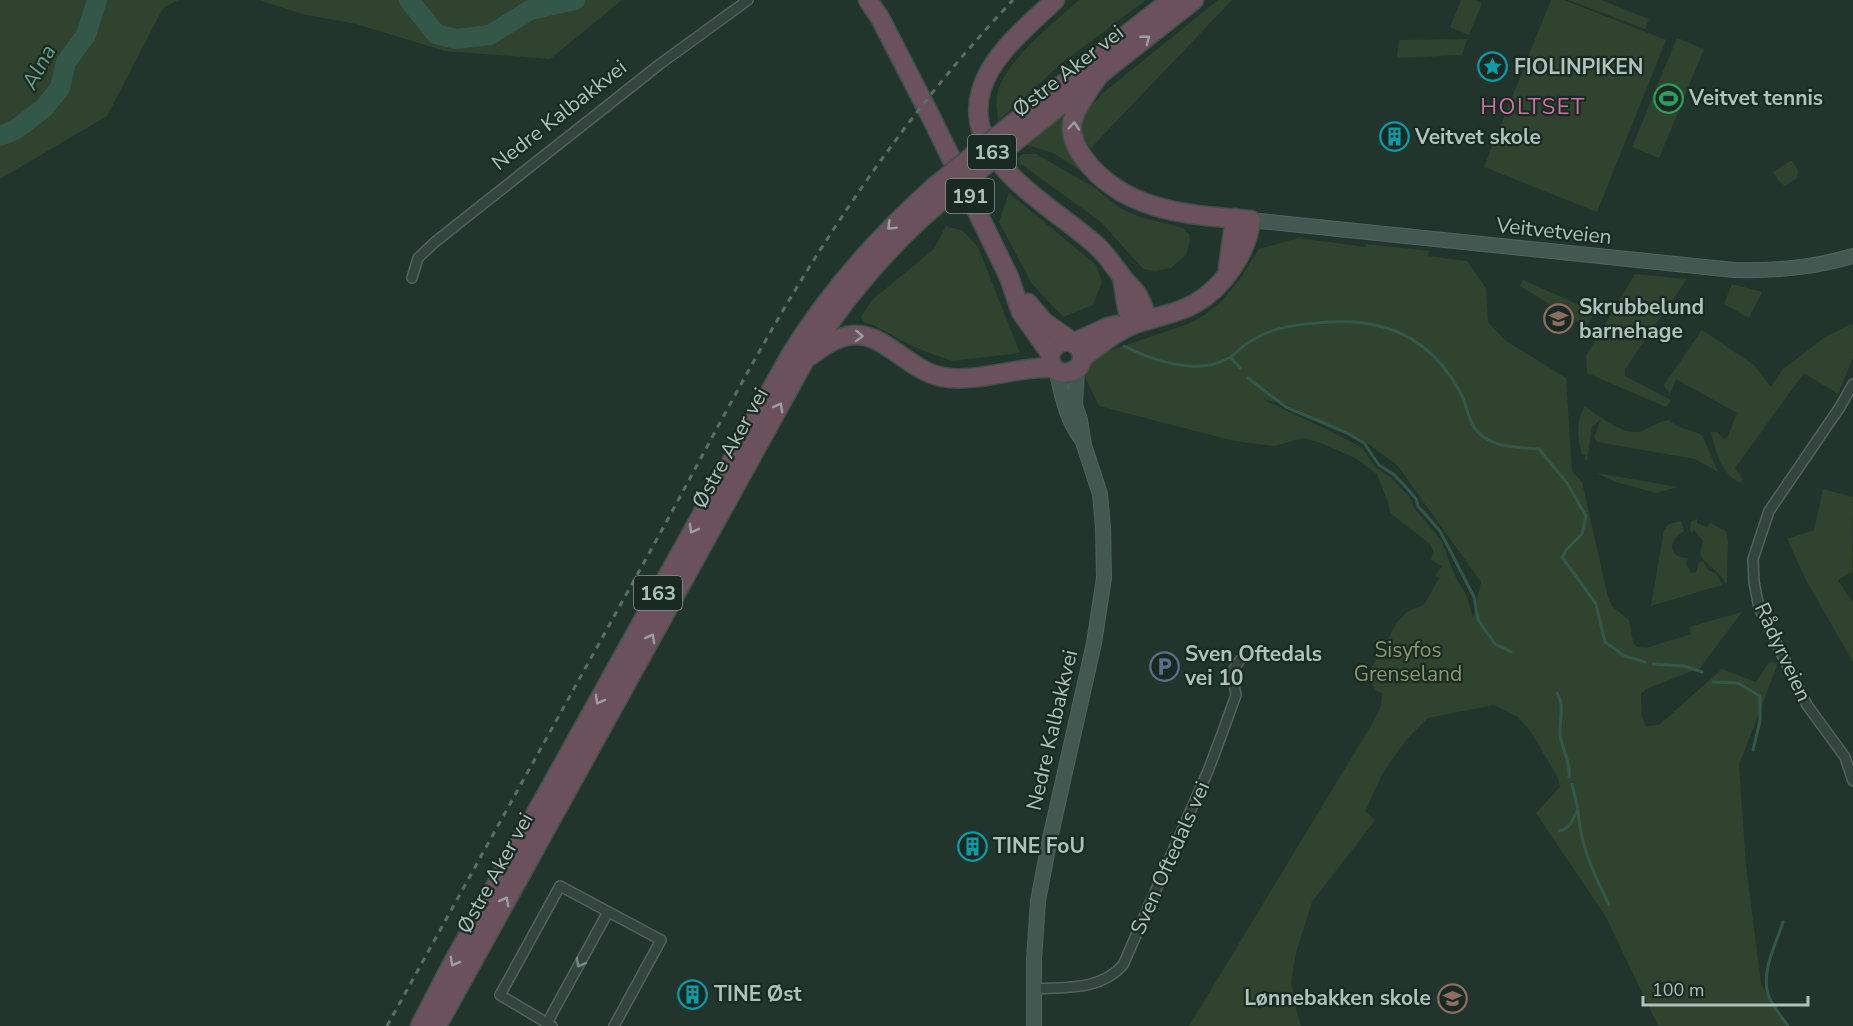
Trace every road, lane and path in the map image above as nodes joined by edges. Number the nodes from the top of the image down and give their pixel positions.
1 (747, 0) edge
2 (1055, 0) edge
3 (1194, 0) edge
4 (872, 3) edge
5 (1165, 3) edge
6 (1100, 75) junction
7 (1019, 128) junction
8 (937, 194) junction
9 (1243, 219) junction
10 (1853, 256) edge
11 (1009, 277) junction
12 (412, 278) dead end
13 (1137, 324) junction
14 (1076, 353) junction
15 (806, 358) junction
16 (1054, 364) junction
17 (1853, 384) edge
18 (1084, 445) junction
19 (1240, 660) dead end
20 (1849, 757) edge
21 (1853, 780) edge
22 (608, 912) junction
23 (1033, 989) junction
24 (550, 1025) edge
25 (420, 1026) edge
26 (437, 1026) edge
27 (614, 1026) edge
28 (1034, 1026) edge

1 - 12 street, Nedre Kalbakkvei
2 - 13 highway, 163
6 -> 3 highway, Østre Aker vei / 163
4 - 11 highway, Nedre Kalbakkvei / 191
5 - 7 highway, Østre Aker vei / 163
6 - 7 highway, Østre Aker vei / 163
9 -> 6 highway, 163
7 - 8 highway, Østre Aker vei / 163, bridge
8 - 15 highway, Østre Aker vei / 163
8 -> 25 highway, Østre Aker vei / 163
9 - 10 main road, Veitvetveien
9 - 13 highway
11 - 14 highway, Nedre Kalbakkvei / 191
11 - 16 highway, Nedre Kalbakkvei / 191
13 - 14 highway
14 - 16 highway
14 - 16 highway
14 - 18 main road, Nedre Kalbakkvei
15 -> 16 highway
26 -> 15 highway, Østre Aker vei / 163
16 - 18 main road, Nedre Kalbakkvei
17 - 20 street, Rådyrveien
18 - 23 main road, Nedre Kalbakkvei
19 - 23 street, Sven Oftedals vei
20 - 21 street, Rådyrveien
22 -> 24 street
22 - 24 street
22 - 27 street
23 - 28 main road, Nedre Kalbakkvei

